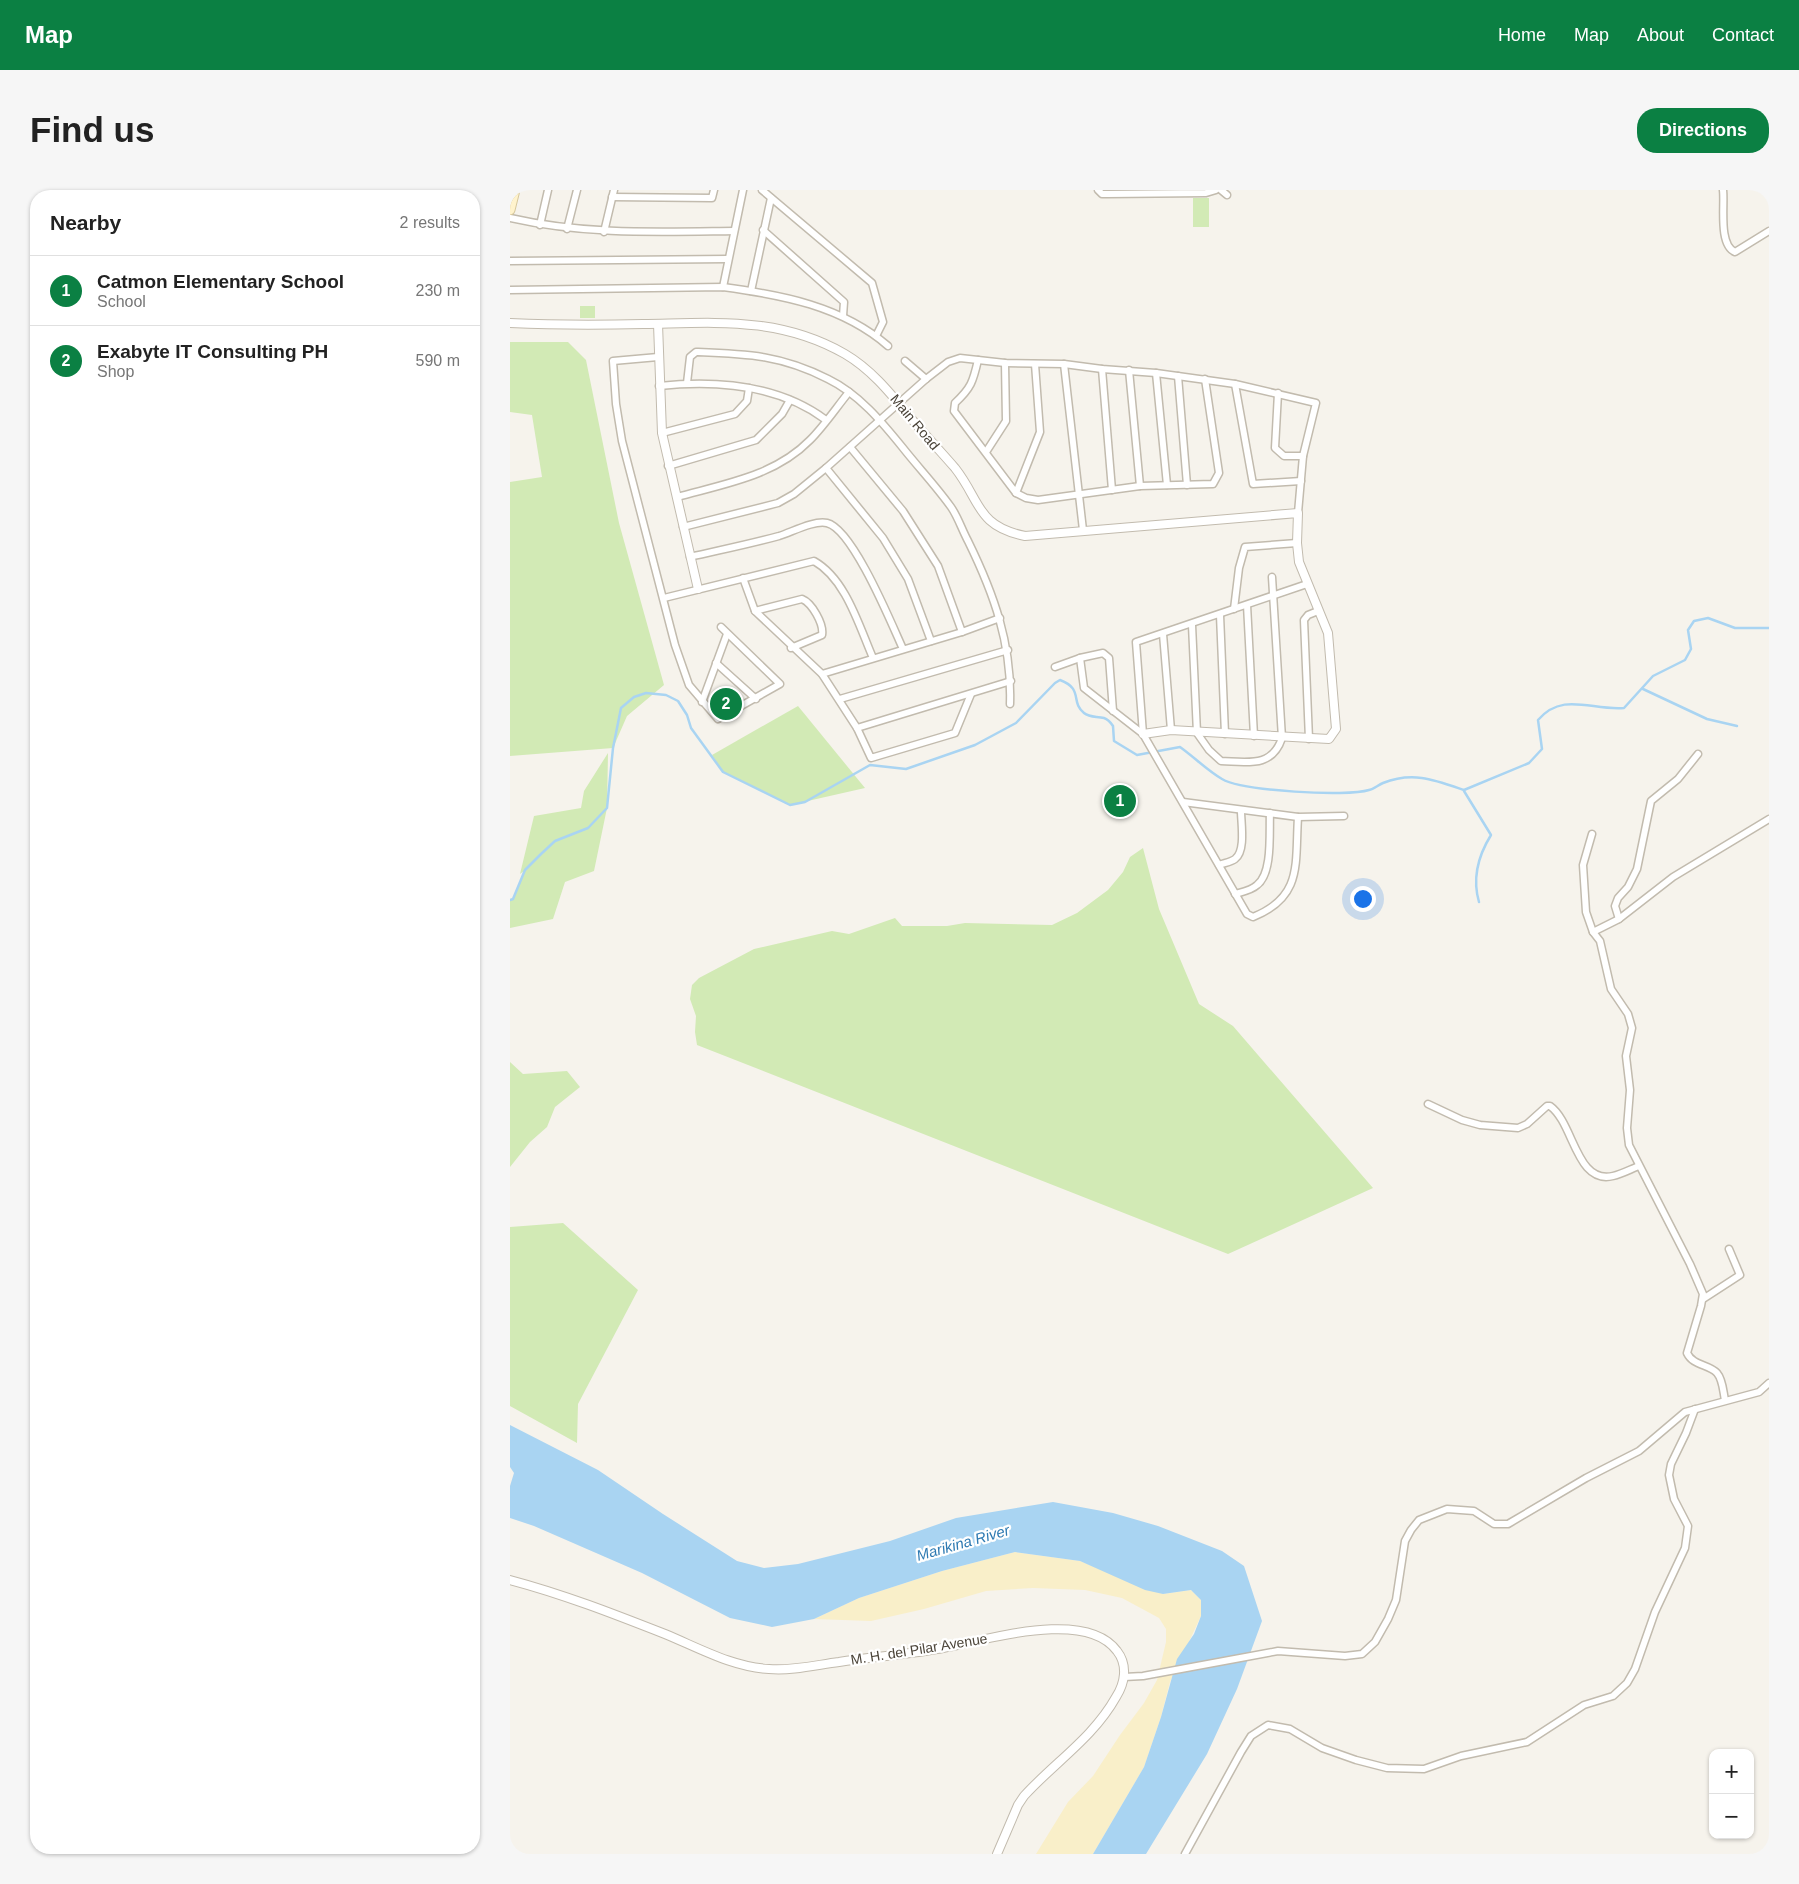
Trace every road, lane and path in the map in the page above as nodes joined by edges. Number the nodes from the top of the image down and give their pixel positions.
1 (515, 190) edge
2 (548, 190) edge
3 (577, 190) edge
4 (614, 190) edge
5 (714, 190) edge
6 (743, 190) edge
7 (762, 190) edge
8 (1098, 190) edge
9 (1216, 190) edge
10 (1221, 190) edge
11 (1723, 190) edge
12 (1227, 195) dead end
13 (612, 197) junction
14 (772, 198) junction
15 (510, 210) edge
16 (510, 218) edge
17 (540, 225) junction
18 (568, 229) junction
19 (763, 230) junction
20 (734, 231) junction
21 (1769, 231) edge
22 (604, 232) junction
23 (728, 259) junction
24 (510, 262) edge
25 (723, 287) junction
26 (510, 290) edge
27 (751, 291) junction
28 (843, 316) junction
29 (510, 323) edge
30 (658, 324) junction
31 (876, 336) junction
32 (888, 346) dead end
33 (658, 357) junction
34 (978, 360) junction
35 (906, 361) dead end
36 (1006, 363) junction
37 (1036, 364) junction
38 (1064, 364) junction
39 (1102, 369) junction
40 (1129, 370) junction
41 (1156, 373) junction
42 (1178, 376) junction
43 (926, 379) junction
44 (1205, 379) junction
45 (687, 383) junction
46 (1235, 384) junction
47 (659, 386) junction
48 (749, 388) junction
49 (849, 392) junction
50 (1278, 393) junction
51 (790, 400) junction
52 (899, 403) junction
53 (879, 419) junction
54 (826, 420) junction
55 (662, 433) junction
56 (850, 447) junction
57 (986, 452) junction
58 (1303, 456) junction
59 (668, 466) junction
60 (826, 468) junction
61 (1301, 481) junction
62 (1167, 485) junction
63 (1187, 485) junction
64 (1140, 486) junction
65 (1112, 490) junction
66 (1016, 493) junction
67 (1077, 496) junction
68 (677, 497) junction
69 (1298, 513) junction
70 (683, 527) junction
71 (1083, 530) junction
72 (1297, 543) junction
73 (690, 557) junction
74 (743, 578) junction
75 (1272, 578) dead end
76 (1306, 584) junction
77 (698, 589) junction
78 (1272, 596) junction
79 (664, 598) junction
80 (1247, 605) junction
81 (1234, 609) junction
82 (754, 611) junction
83 (1318, 611) junction
84 (1220, 615) junction
85 (1000, 618) junction
86 (1192, 625) junction
87 (721, 627) dead end
88 (962, 632) junction
89 (727, 634) junction
90 (1163, 634) junction
91 (931, 641) junction
92 (792, 648) junction
93 (903, 649) junction
94 (1008, 650) junction
95 (874, 658) junction
96 (1080, 658) junction
97 (716, 663) junction
98 (1055, 667) dead end
99 (822, 674) junction
100 (1011, 681) junction
101 (971, 694) junction
102 (756, 699) junction
103 (840, 699) junction
104 (702, 702) junction
105 (1010, 704) dead end
106 (1113, 711) junction
107 (857, 728) junction
108 (1171, 730) junction
109 (1197, 733) junction
110 (1143, 734) junction
111 (1225, 734) junction
112 (1254, 736) junction
113 (1282, 738) junction
114 (1309, 739) junction
115 (1698, 754) dead end
116 (1183, 802) junction
117 (1241, 811) junction
118 (1270, 813) junction
119 (1344, 816) dead end
120 (1298, 817) junction
121 (1769, 820) edge
122 (1592, 834) dead end
123 (1219, 865) junction
124 (1235, 894) junction
125 (1619, 919) junction
126 (1593, 932) junction
127 (1428, 1104) dead end
128 (1639, 1166) junction
129 (1729, 1249) dead end
130 (1703, 1299) junction
131 (1769, 1383) edge
132 (1725, 1400) junction
133 (1695, 1409) junction
134 (510, 1580) edge
135 (1124, 1677) junction
136 (997, 1854) edge
137 (1185, 1854) edge

1 - 15 main road
2 - 17 street
3 - 18 street
4 - 13 street
5 - 13 street
6 - 20 street
7 - 14 street
8 - 9 street
10 - 12 street
11 - 21 street
13 - 22 street
14 - 19 street
14 - 31 street
16 - 17 street
17 - 18 street
18 - 22 street
19 - 27 street
19 - 28 street
20 - 22 street
20 - 23 street
23 - 24 street
23 - 25 street
25 - 26 street
25 - 27 street
27 - 28 street
28 - 31 street
29 - 30 street, Main Road
30 - 33 street
30 - 52 street, Main Road
31 - 32 street
33 - 47 street
33 - 79 street
34 - 36 street
34 - 43 street
34 - 57 street
35 - 43 street
36 - 37 street
36 - 57 street
37 - 38 street
37 - 66 street
38 - 39 street
38 - 67 street
39 - 40 street
39 - 65 street
40 - 41 street
40 - 64 street
41 - 42 street
41 - 62 street
42 - 44 street
42 - 63 street
43 - 52 street
44 - 46 street
44 - 63 street
45 - 47 street
45 - 48 street
45 - 49 street
46 - 50 street
46 - 61 street
47 - 55 street
48 - 51 street
48 - 55 street
49 - 53 street
49 - 54 street
50 - 58 street
50 - 58 street
51 - 54 street
51 - 59 street
52 - 53 street
52 - 71 street, Main Road
53 - 56 street
53 - 85 street
54 - 68 street
55 - 59 street
56 - 60 street
56 - 88 street
57 - 66 street
58 - 61 street
59 - 68 street
60 - 70 street
60 - 91 street
61 - 69 street
62 - 63 street
62 - 64 street
64 - 65 street
65 - 67 street
66 - 67 street
67 - 71 street
68 - 70 street
69 - 71 street, Main Road
69 - 72 street
70 - 73 street
72 - 76 street
72 - 81 street
73 - 77 street
73 - 93 street
74 - 77 street
74 - 82 street
74 - 95 street
75 - 78 street
76 - 78 street
76 - 83 street
77 - 79 street
78 - 80 street
78 - 113 street
79 - 104 street
80 - 81 street
80 - 112 street
81 - 84 street
82 - 92 street
82 - 92 street
83 - 114 street
83 - 114 street
84 - 86 street
84 - 111 street
85 - 88 street
85 - 94 street
86 - 90 street
86 - 109 street
87 - 89 street
88 - 91 street
89 - 97 street
89 - 102 street
90 - 108 street
90 - 110 street
91 - 93 street
92 - 99 street
93 - 95 street
94 - 100 street
94 - 103 street
95 - 99 street
96 - 98 street
96 - 106 street
96 - 106 street
97 - 102 street
97 - 104 street
99 - 103 street
100 - 101 street
100 - 105 street
101 - 107 street
101 - 107 street
102 - 104 street
103 - 107 street
106 - 110 street
108 - 109 street
108 - 110 street
109 - 111 street
109 - 113 street
110 - 116 street
111 - 112 street
112 - 113 street
113 - 114 street
115 - 125 street
116 - 117 street
116 - 123 street
117 - 118 street
117 - 123 street
118 - 120 street
118 - 124 street
119 - 120 street
120 - 124 street
121 - 125 street
122 - 126 street
123 - 124 street
125 - 126 street
126 - 128 street
127 - 128 street
128 - 130 street
129 - 130 street
130 - 132 street
131 - 132 street
132 - 133 street
133 - 135 street
133 - 137 street
134 - 135 street, M. H. del Pilar Avenue
135 - 136 street

